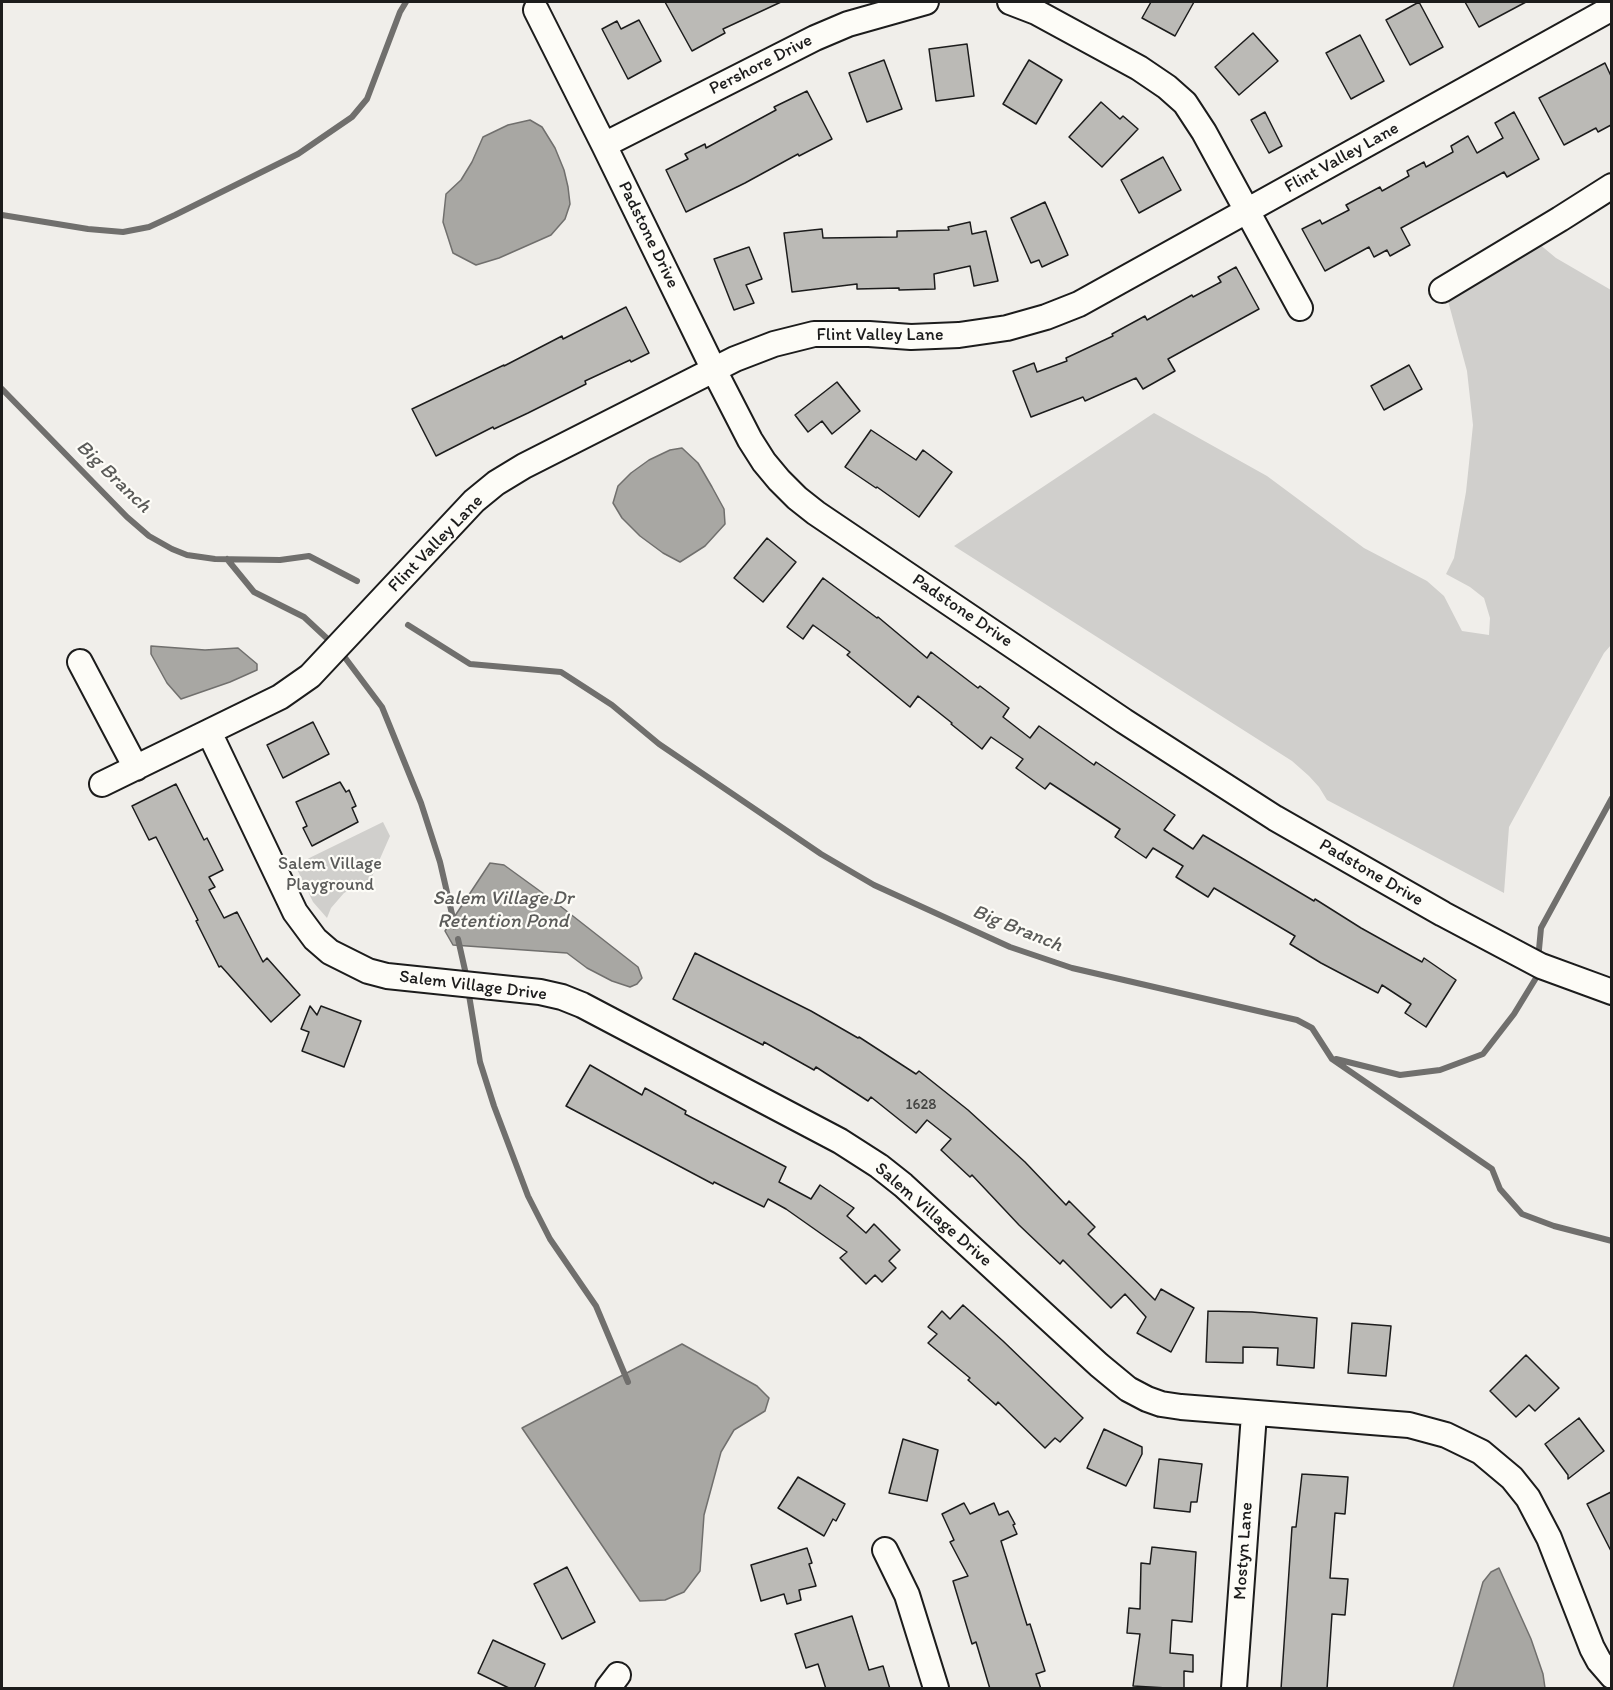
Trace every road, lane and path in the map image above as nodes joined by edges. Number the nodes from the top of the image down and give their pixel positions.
1 (926, 2) edge
2 (1011, 2) edge
3 (1600, 9) edge
4 (536, 10) dead end
5 (604, 145) junction
6 (1611, 186) edge
7 (1247, 210) junction
8 (1442, 290) dead end
9 (1300, 308) dead end
10 (714, 370) junction
11 (80, 662) dead end
12 (209, 732) junction
13 (136, 768) junction
14 (102, 784) dead end
15 (1611, 992) edge
16 (1254, 1414) junction
17 (885, 1550) dead end
18 (1611, 1676) edge
19 (936, 1689) edge
20 (1234, 1689) edge

1 - 5 street, Pershore Drive
2 - 7 street
3 - 7 street, Flint Valley Lane
4 - 5 street, Padstone Drive
5 - 10 street, Padstone Drive
6 - 8 street
7 - 9 street
7 - 10 street, Flint Valley Lane
10 - 12 street, Flint Valley Lane
10 - 15 street, Padstone Drive
11 - 13 street
12 - 13 street, Flint Valley Lane
12 - 16 street, Salem Village Drive
13 - 14 street, Flint Valley Lane
16 - 18 street, Salem Village Drive
16 - 20 street, Mostyn Lane
17 - 19 street

